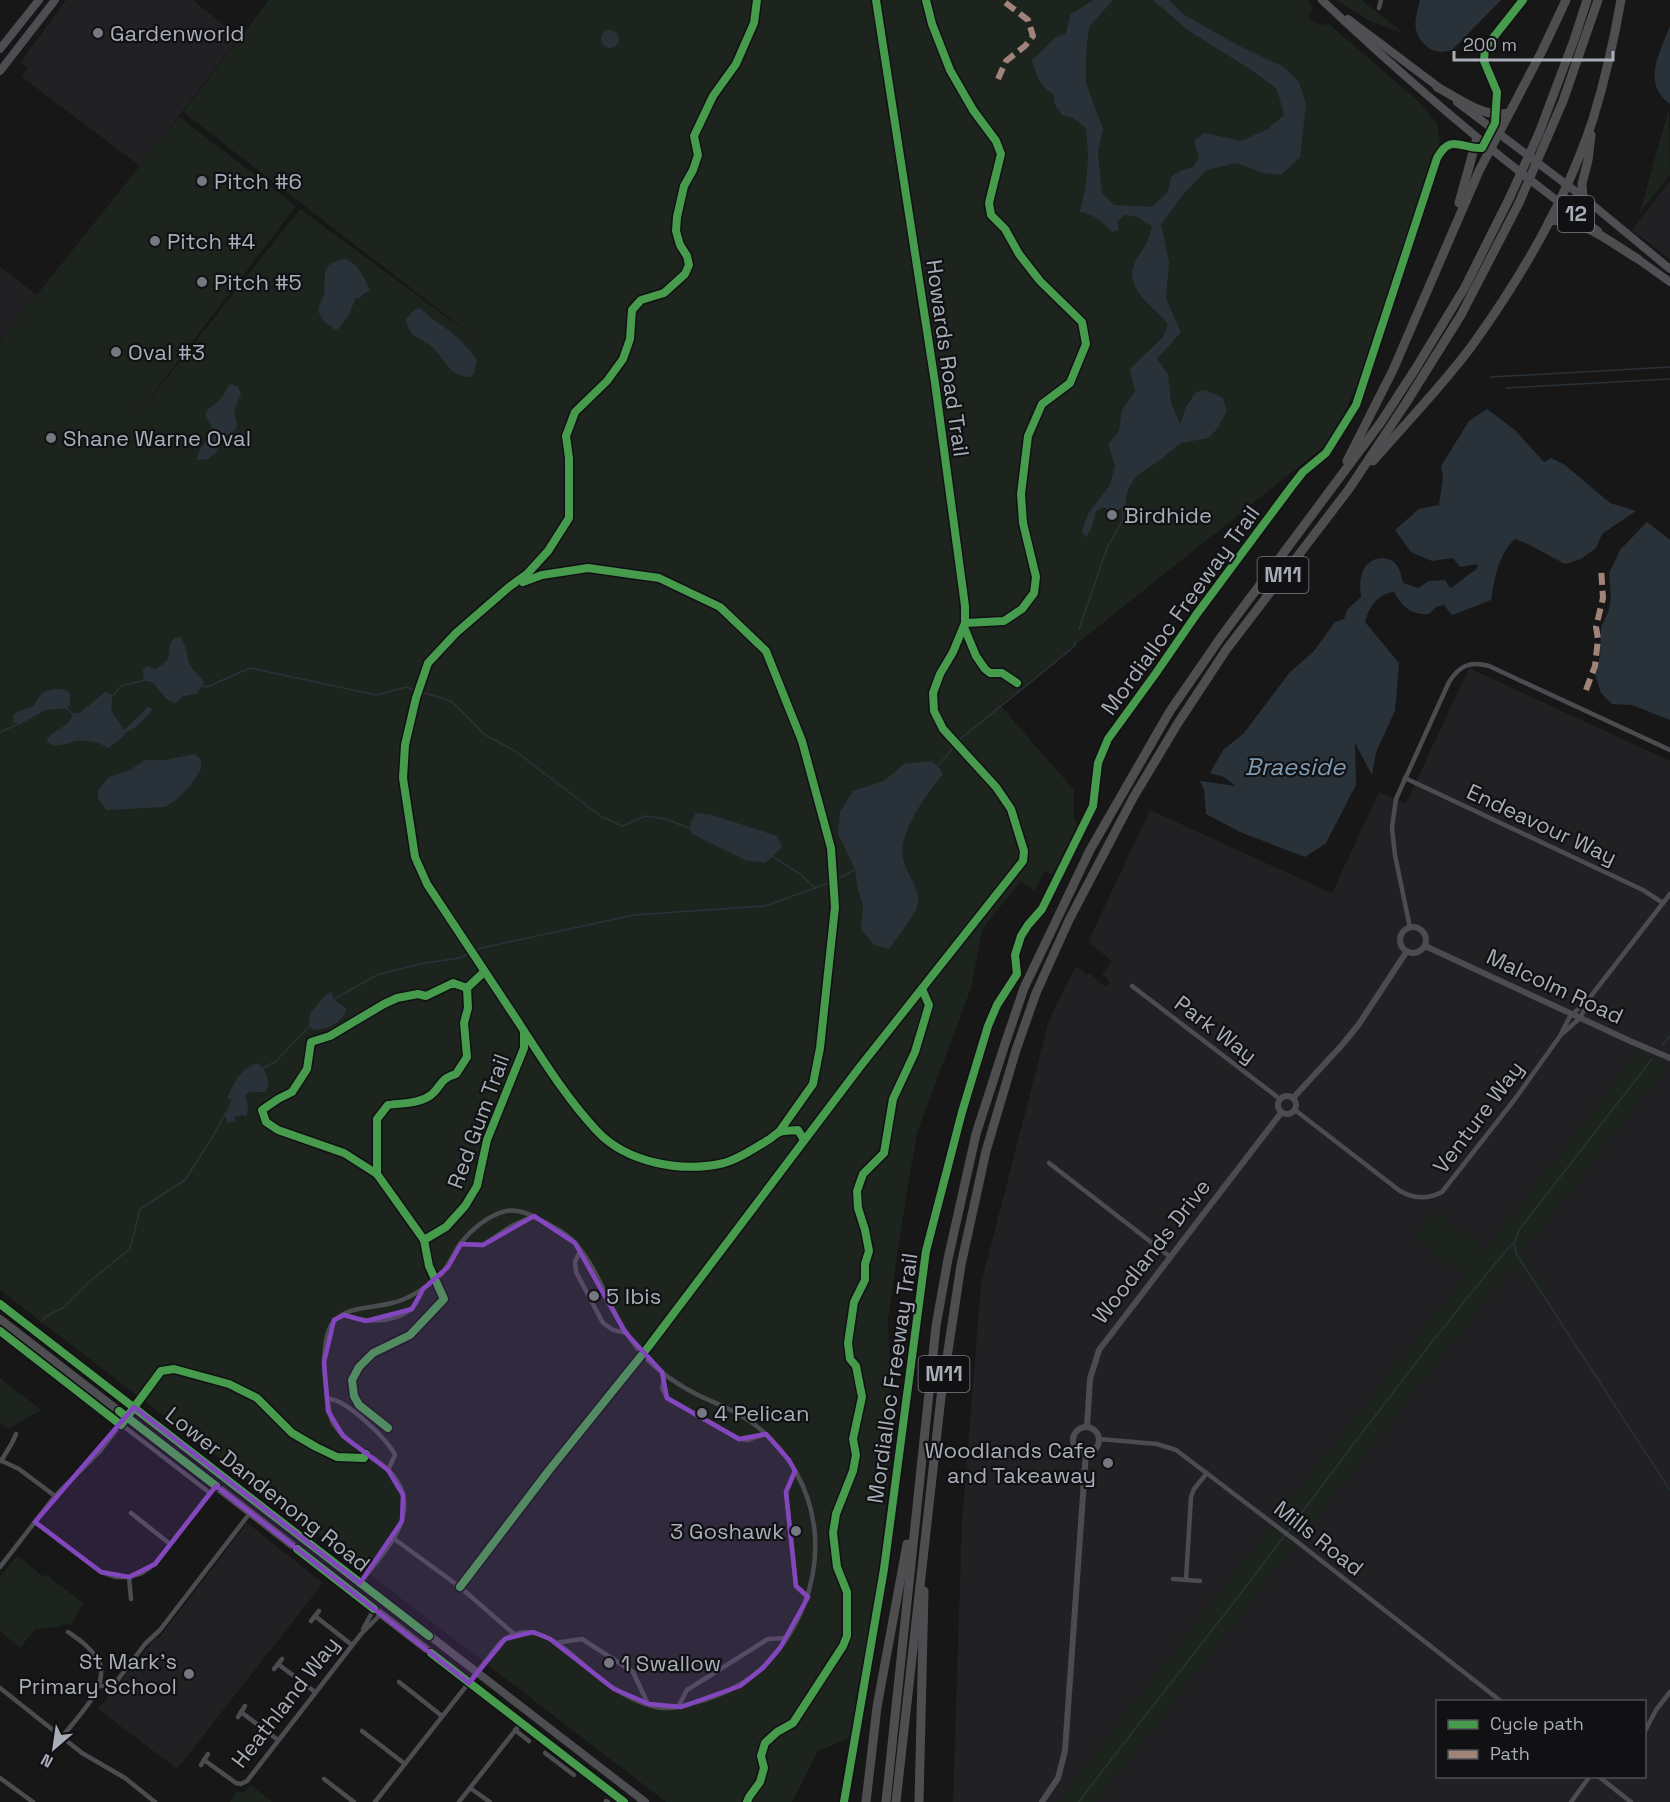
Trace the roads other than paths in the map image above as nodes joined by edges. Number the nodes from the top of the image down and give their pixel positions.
1 (31, 0) edge
2 (39, 0) edge
3 (55, 0) edge
4 (1322, 0) edge
5 (1381, 0) edge
6 (1566, 0) edge
7 (1587, 0) edge
8 (1598, 0) edge
9 (1621, 0) edge
10 (1378, 8) dead end
11 (31, 10) junction
12 (0, 50) edge
13 (0, 71) edge
14 (1437, 87) junction
15 (1509, 113) junction
16 (1592, 121) junction
17 (1498, 134) junction
18 (1543, 135) junction
19 (1477, 138) junction
20 (1490, 149) junction
21 (1566, 184) junction
22 (1583, 197) junction
23 (1515, 200) junction
24 (1559, 201) junction
25 (1549, 221) junction
26 (1455, 223) junction
27 (1638, 259) junction
28 (1670, 269) edge
29 (1670, 282) edge
30 (1338, 481) junction
31 (1349, 489) junction
32 (1670, 750) edge
33 (1405, 778) junction
34 (1670, 894) edge
35 (1664, 903) junction
36 (1410, 928) junction
37 (1425, 946) junction
38 (1407, 951) junction
39 (1132, 986) dead end
40 (1591, 996) junction
41 (1572, 1014) junction
42 (1580, 1018) junction
43 (1560, 1036) junction
44 (1670, 1058) edge
45 (1293, 1098) junction
46 (1280, 1099) junction
47 (1295, 1110) junction
48 (1281, 1113) junction
49 (1049, 1162) dead end
50 (534, 1216) junction
51 (461, 1244) junction
52 (580, 1251) junction
53 (1169, 1256) junction
54 (423, 1289) junction
55 (0, 1304) edge
56 (344, 1315) junction
57 (0, 1319) edge
58 (936, 1326) junction
59 (0, 1331) edge
60 (627, 1333) junction
61 (662, 1372) junction
62 (329, 1399) junction
63 (134, 1407) junction
64 (124, 1421) junction
65 (1087, 1427) junction
66 (16, 1434) dead end
67 (766, 1434) junction
68 (1099, 1439) junction
69 (1086, 1452) junction
70 (0, 1460) edge
71 (388, 1470) junction
72 (795, 1471) junction
73 (1207, 1473) junction
74 (213, 1490) junction
75 (55, 1496) junction
76 (131, 1513) dead end
77 (250, 1513) junction
78 (35, 1522) junction
79 (926, 1524) junction
80 (393, 1538) junction
81 (170, 1544) junction
82 (0, 1567) edge
83 (129, 1577) junction
84 (1173, 1579) dead end
85 (1186, 1580) junction
86 (1200, 1581) dead end
87 (361, 1583) junction
88 (808, 1597) junction
89 (131, 1599) dead end
90 (319, 1611) dead end
91 (378, 1612) junction
92 (68, 1632) dead end
93 (361, 1634) junction
94 (514, 1634) junction
95 (786, 1638) junction
96 (555, 1643) junction
97 (352, 1645) junction
98 (278, 1664) dead end
99 (477, 1673) junction
100 (399, 1682) dead end
101 (469, 1683) junction
102 (100, 1686) junction
103 (0, 1688) edge
104 (315, 1692) junction
105 (1670, 1692) edge
106 (1501, 1700) edge
107 (649, 1704) junction
108 (245, 1707) dead end
109 (678, 1707) junction
110 (442, 1716) junction
111 (521, 1723) junction
112 (1646, 1729) edge
113 (515, 1730) junction
114 (362, 1731) dead end
115 (62, 1737) junction
116 (278, 1740) junction
117 (529, 1741) dead end
118 (545, 1753) dead end
119 (208, 1754) dead end
120 (204, 1760) junction
121 (405, 1764) junction
122 (567, 1764) junction
123 (201, 1765) dead end
124 (574, 1775) dead end
125 (0, 1778) edge
126 (1589, 1778) edge
127 (1600, 1778) edge
128 (1610, 1778) edge
129 (324, 1779) dead end
130 (1606, 1783) junction
131 (470, 1788) junction
132 (619, 1800) edge
133 (153, 1801) edge
134 (33, 1802) edge
135 (354, 1802) edge
136 (375, 1802) edge
137 (459, 1802) edge
138 (490, 1802) edge
139 (645, 1802) edge
140 (866, 1802) edge
141 (886, 1802) edge
142 (896, 1802) edge
143 (919, 1802) edge
144 (1042, 1802) edge
145 (1571, 1802) edge
146 (1631, 1802) edge

1 - 11 street
2 - 11 highway
3 - 13 highway
4 - 14 main road, 12
4 - 19 main road, 12
5 - 10 street
6 - 15 highway
7 - 18 highway, M11
8 - 18 highway, M11
9 - 16 highway
11 - 12 highway
14 - 15 highway
14 - 17 main road, 12
15 - 17 highway
16 - 21 highway
16 - 22 highway
17 - 20 highway
17 - 21 main road, 12
18 - 23 highway, M11, bridge
19 - 20 main road, 12
19 - 26 highway
20 - 24 main road, 12
20 - 26 highway
21 - 22 main road, 12
21 - 24 highway
22 - 28 main road, 12
23 - 30 highway, M11
23 - 31 highway, M11
24 - 25 highway
24 - 27 main road, 12
25 - 27 highway
25 - 31 highway
26 - 30 highway
27 - 29 main road, 12
30 - 58 highway, M11
31 - 79 highway, M11
32 - 33 street
33 - 35 street, Endeavour Way
33 - 36 street
34 - 35 street
35 - 40 street
36 - 37 street
36 - 38 street
37 - 38 street
37 - 41 street, Malcolm Road
38 - 45 street
39 - 46 street, Park Way
40 - 41 street, Venture Way
40 - 42 street
41 - 42 street, Malcolm Road
41 - 43 street, Venture Way
42 - 43 street, Venture Way
42 - 44 street, Malcolm Road
43 - 47 street, Venture Way
45 - 46 street
45 - 47 street
46 - 48 street
47 - 48 street
48 - 53 street, Woodlands Drive
49 - 53 street
50 - 51 street
50 - 51 street
50 - 52 street
51 - 54 street
52 - 60 street
52 - 60 street
53 - 65 street, Woodlands Drive
54 - 56 street
54 - 56 street
55 - 63 highway, Lower Dandenong Road
56 - 62 street
57 - 64 highway, Lower Dandenong Road
58 - 140 highway
58 - 141 highway, M11
59 - 64 street, Lower Dandenong Road
60 - 61 street
61 - 67 street
61 - 67 street
62 - 71 street
62 - 71 street
63 - 64 street
63 - 87 highway, Lower Dandenong Road
64 - 74 highway, Lower Dandenong Road
64 - 75 street
65 - 68 street
65 - 69 street
66 - 70 street
67 - 72 street
68 - 69 street
68 - 73 street, Mills Road
69 - 144 street
70 - 75 street
71 - 80 street
72 - 88 street
72 - 88 street
73 - 85 street
73 - 106 street, Mills Road
74 - 77 highway, Lower Dandenong Road
74 - 81 street
75 - 78 street
76 - 81 street
77 - 91 highway, Lower Dandenong Road
77 - 102 street
78 - 82 street
78 - 83 street
79 - 142 highway, M11
79 - 143 highway
80 - 87 street
80 - 94 street
81 - 83 street
83 - 89 street
84 - 85 street
85 - 86 street
87 - 99 highway, Lower Dandenong Road
88 - 95 street
90 - 97 street
91 - 93 street, Heathland Way
91 - 93 street, Heathland Way
91 - 101 highway, Lower Dandenong Road
92 - 102 street
93 - 97 street, Heathland Way
94 - 96 street
94 - 99 street
95 - 109 street
95 - 109 street
96 - 107 street
96 - 107 street
97 - 104 street, Heathland Way
98 - 104 street
99 - 101 street
99 - 139 highway, Lower Dandenong Road
100 - 110 street
101 - 110 street
101 - 111 highway, Lower Dandenong Road
102 - 115 street
103 - 115 street
104 - 116 street, Heathland Way
105 - 112 street
107 - 109 street
108 - 116 street
110 - 121 street
111 - 113 street
111 - 122 highway, Lower Dandenong Road
113 - 117 street
113 - 131 street
114 - 121 street
115 - 133 street
116 - 120 street, Heathland Way
118 - 122 street, Lower Dandenong Road
119 - 120 street, Heathland Way
120 - 123 street, Heathland Way
121 - 136 street
122 - 124 street, Lower Dandenong Road
122 - 132 highway, Lower Dandenong Road
125 - 134 street
126 - 145 street
127 - 130 street
128 - 130 street
129 - 135 street
130 - 146 street
131 - 137 street
131 - 138 street

